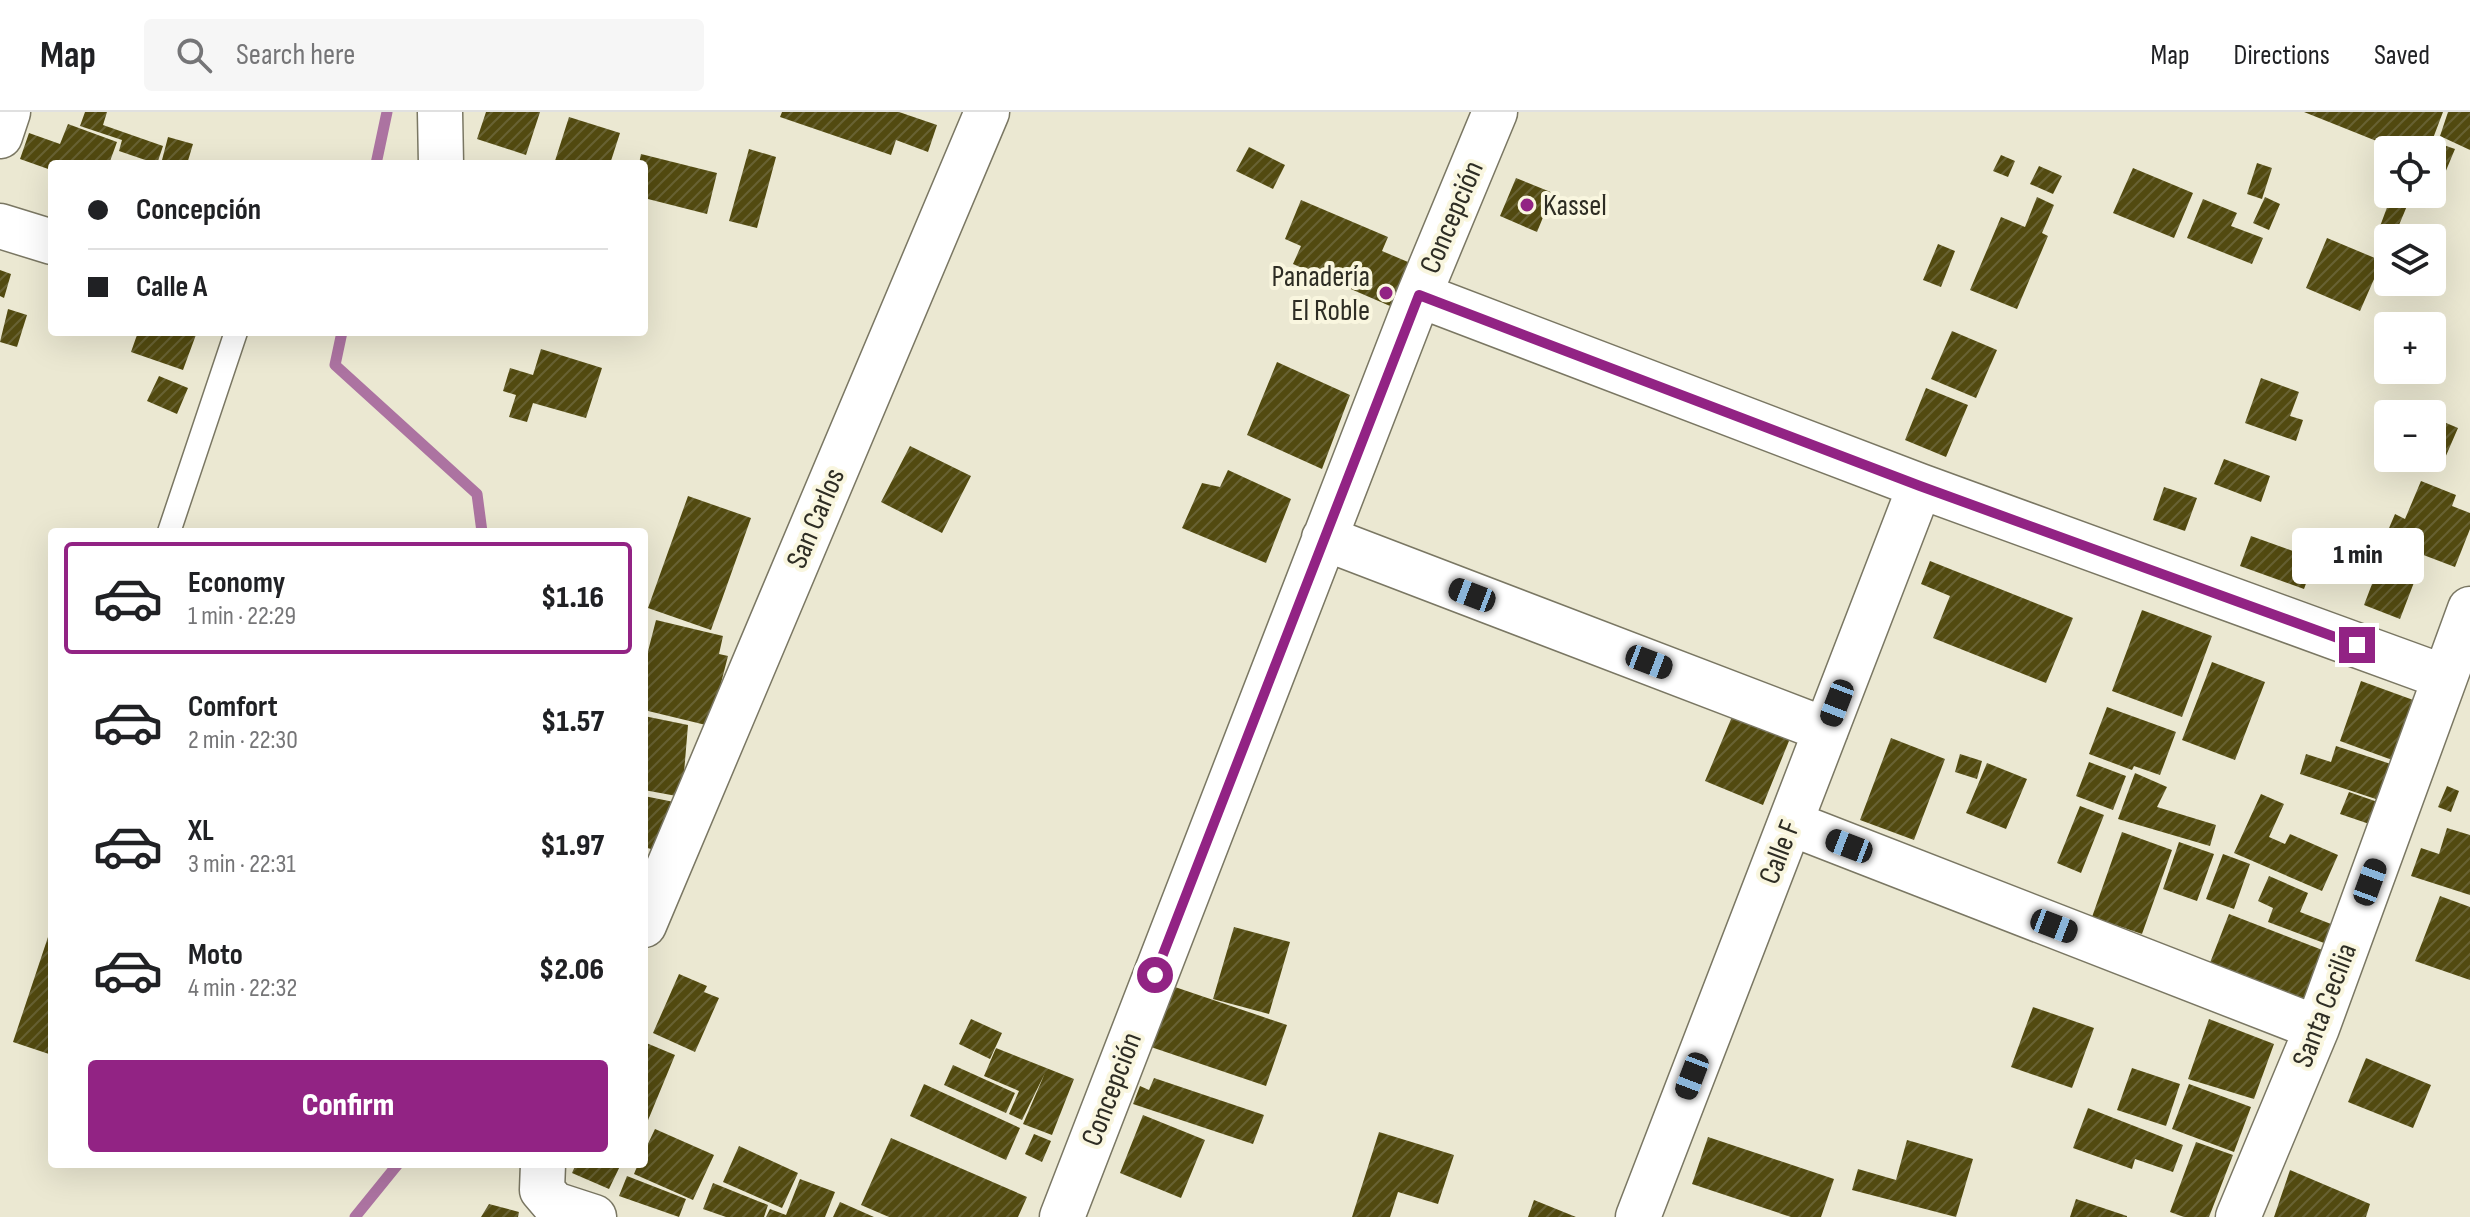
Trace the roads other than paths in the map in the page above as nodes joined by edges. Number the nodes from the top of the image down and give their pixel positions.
1 (8, 112) edge
2 (440, 112) edge
3 (987, 112) edge
4 (1495, 112) edge
5 (0, 136) edge
6 (441, 160) edge
7 (0, 226) edge
8 (48, 241) edge
9 (1419, 295) junction
10 (235, 336) edge
11 (1920, 486) junction
12 (170, 528) edge
13 (1324, 538) junction
14 (2468, 623) edge
15 (2444, 677) junction
16 (1826, 730) junction
17 (1790, 823) junction
18 (648, 916) edge
19 (2317, 1028) junction
20 (542, 1168) edge
21 (594, 1217) edge
22 (1062, 1217) edge
23 (1638, 1217) edge
24 (2238, 1217) edge

1 - 5 street
2 - 6 street
3 - 18 street, San Carlos
4 - 9 street, Concepción
7 - 8 street
9 - 11 street
9 - 13 street, Concepción
10 - 12 lane
11 - 15 street
11 - 16 street, Calle F
13 - 16 street
13 - 22 street, Concepción
14 - 15 street, Santa Cecilia
15 - 19 street, Santa Cecilia
16 - 17 street, Calle F
17 - 19 street
17 - 23 street, Calle F
19 - 24 street, Santa Cecilia
20 - 21 street

